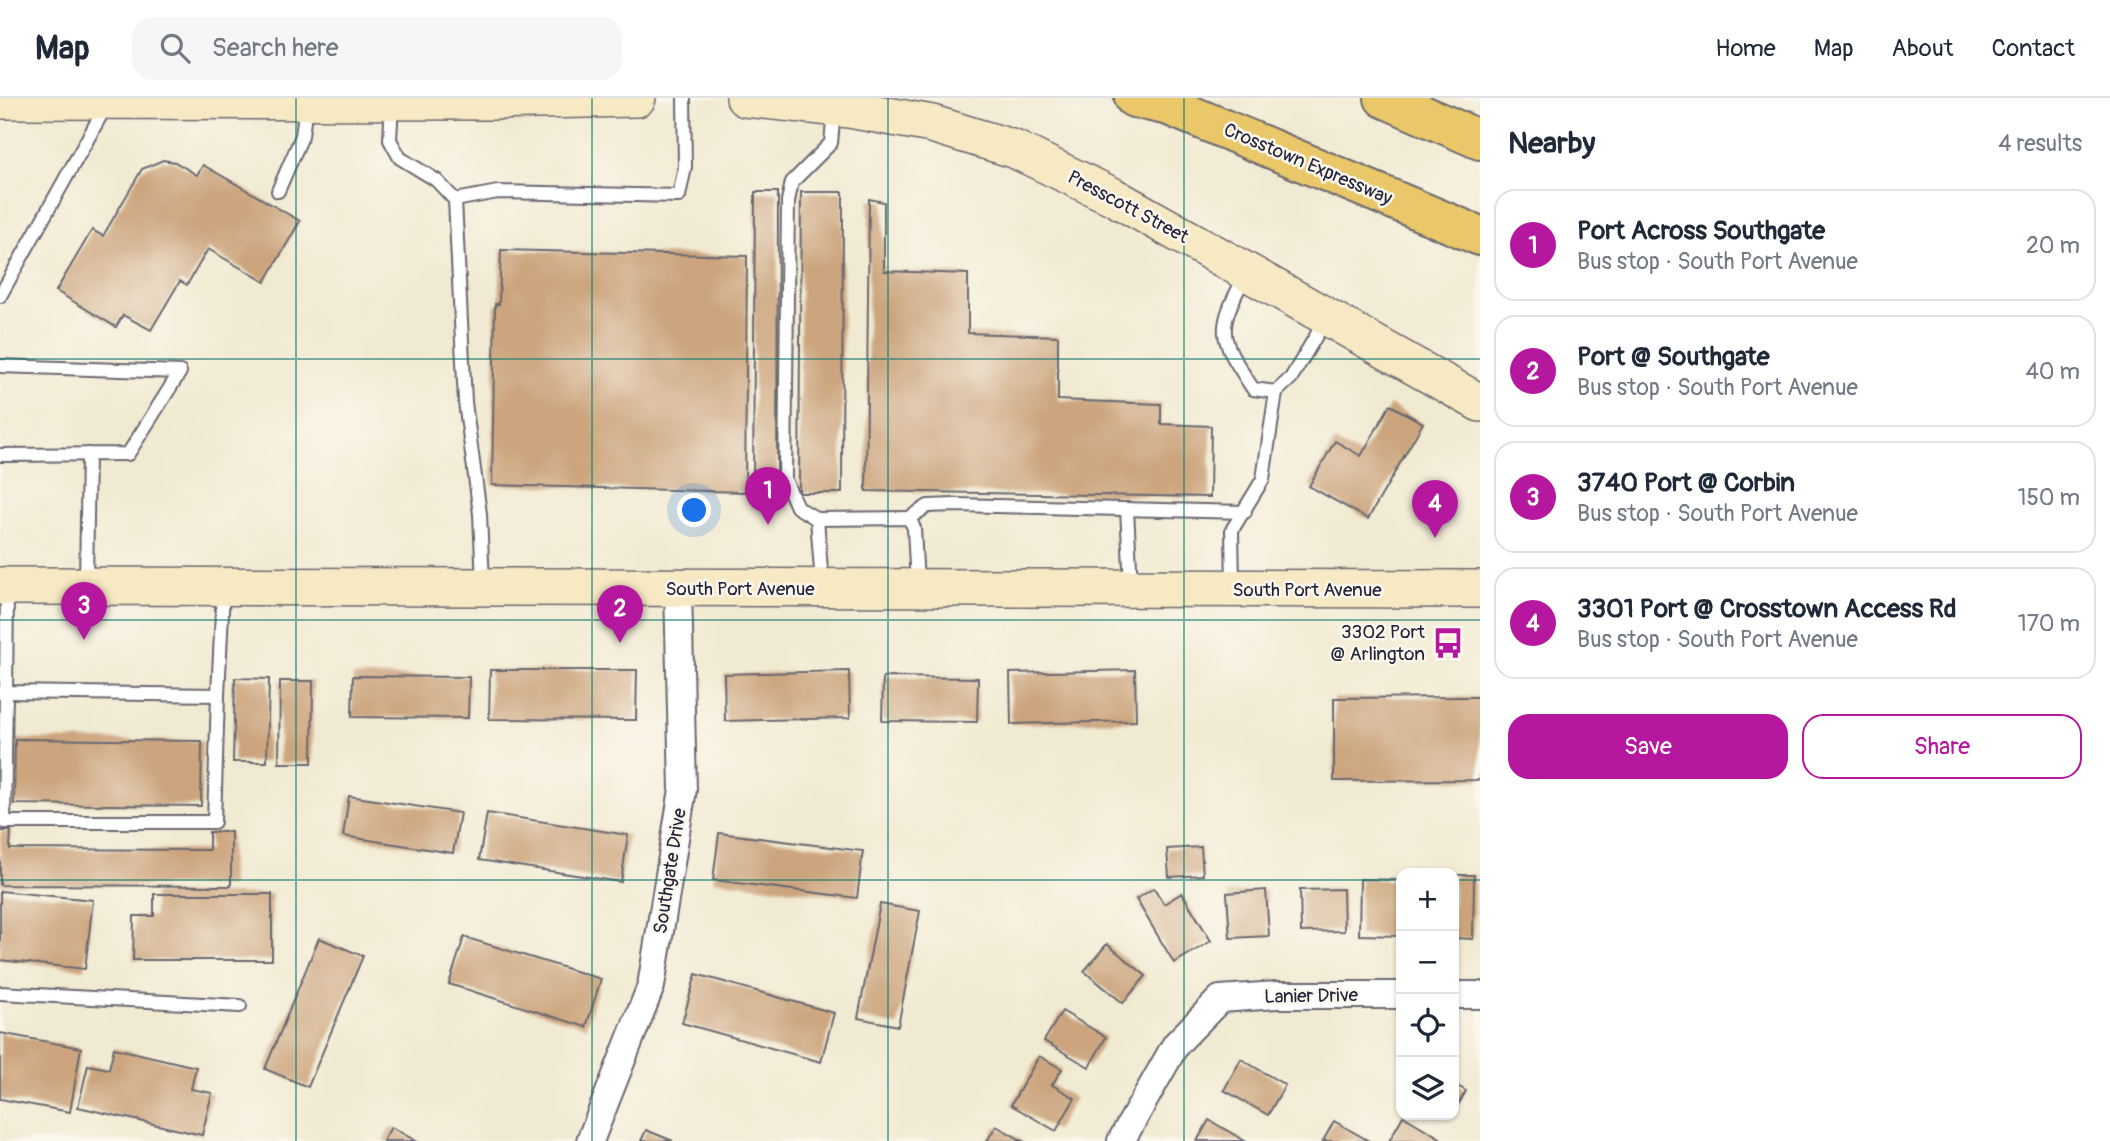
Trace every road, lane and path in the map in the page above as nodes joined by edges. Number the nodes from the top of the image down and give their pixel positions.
1 (637, 98) edge
2 (684, 98) edge
3 (745, 98) edge
4 (1134, 98) edge
5 (1384, 98) edge
6 (0, 100) edge
7 (109, 101) junction
8 (307, 101) junction
9 (392, 101) junction
10 (834, 107) junction
11 (1480, 140) edge
12 (278, 191) dead end
13 (454, 200) junction
14 (1480, 236) edge
15 (1247, 272) junction
16 (0, 296) edge
17 (1327, 317) junction
18 (0, 366) edge
19 (1276, 392) junction
20 (1480, 403) edge
21 (0, 454) edge
22 (88, 454) junction
23 (1127, 509) junction
24 (1245, 512) junction
25 (909, 518) junction
26 (817, 519) junction
27 (4, 586) edge
28 (86, 587) junction
29 (224, 587) junction
30 (484, 588) junction
31 (678, 589) junction
32 (822, 589) junction
33 (917, 590) junction
34 (1131, 590) junction
35 (1233, 590) junction
36 (1480, 590) edge
37 (3, 692) edge
38 (218, 695) junction
39 (2, 768) edge
40 (0, 993) edge
41 (1396, 995) edge
42 (1459, 995) edge
43 (1480, 995) edge
44 (240, 1006) dead end
45 (590, 1141) edge
46 (1121, 1141) edge

1 - 9 main road
2 - 13 lane
3 - 10 main road, Presscott Street
4 - 14 highway, Crosstown Expressway
5 - 11 highway
6 - 7 main road
7 - 8 main road
7 - 16 lane
8 - 9 main road
8 - 12 lane
9 - 13 lane
10 - 15 main road, Presscott Street
10 - 26 lane
13 - 30 lane
15 - 17 main road, Presscott Street
15 - 19 lane
17 - 19 lane
17 - 20 main road, Presscott Street
18 - 22 lane
19 - 24 lane
21 - 22 lane
22 - 28 lane
23 - 24 lane
23 - 25 lane
23 - 34 lane
24 - 35 lane
25 - 26 lane
25 - 33 lane
26 - 32 lane
27 - 28 main road, South Port Avenue
27 - 37 lane
28 - 29 main road, South Port Avenue
29 - 30 main road, South Port Avenue
29 - 38 lane
30 - 31 main road, South Port Avenue
31 - 32 main road, South Port Avenue
31 - 45 street, Southgate Drive
32 - 33 main road, South Port Avenue
33 - 34 main road, South Port Avenue
34 - 35 main road, South Port Avenue
35 - 36 main road, South Port Avenue
37 - 38 lane
37 - 39 lane
38 - 39 lane
40 - 44 lane
41 - 46 street, Lanier Drive
42 - 43 street

